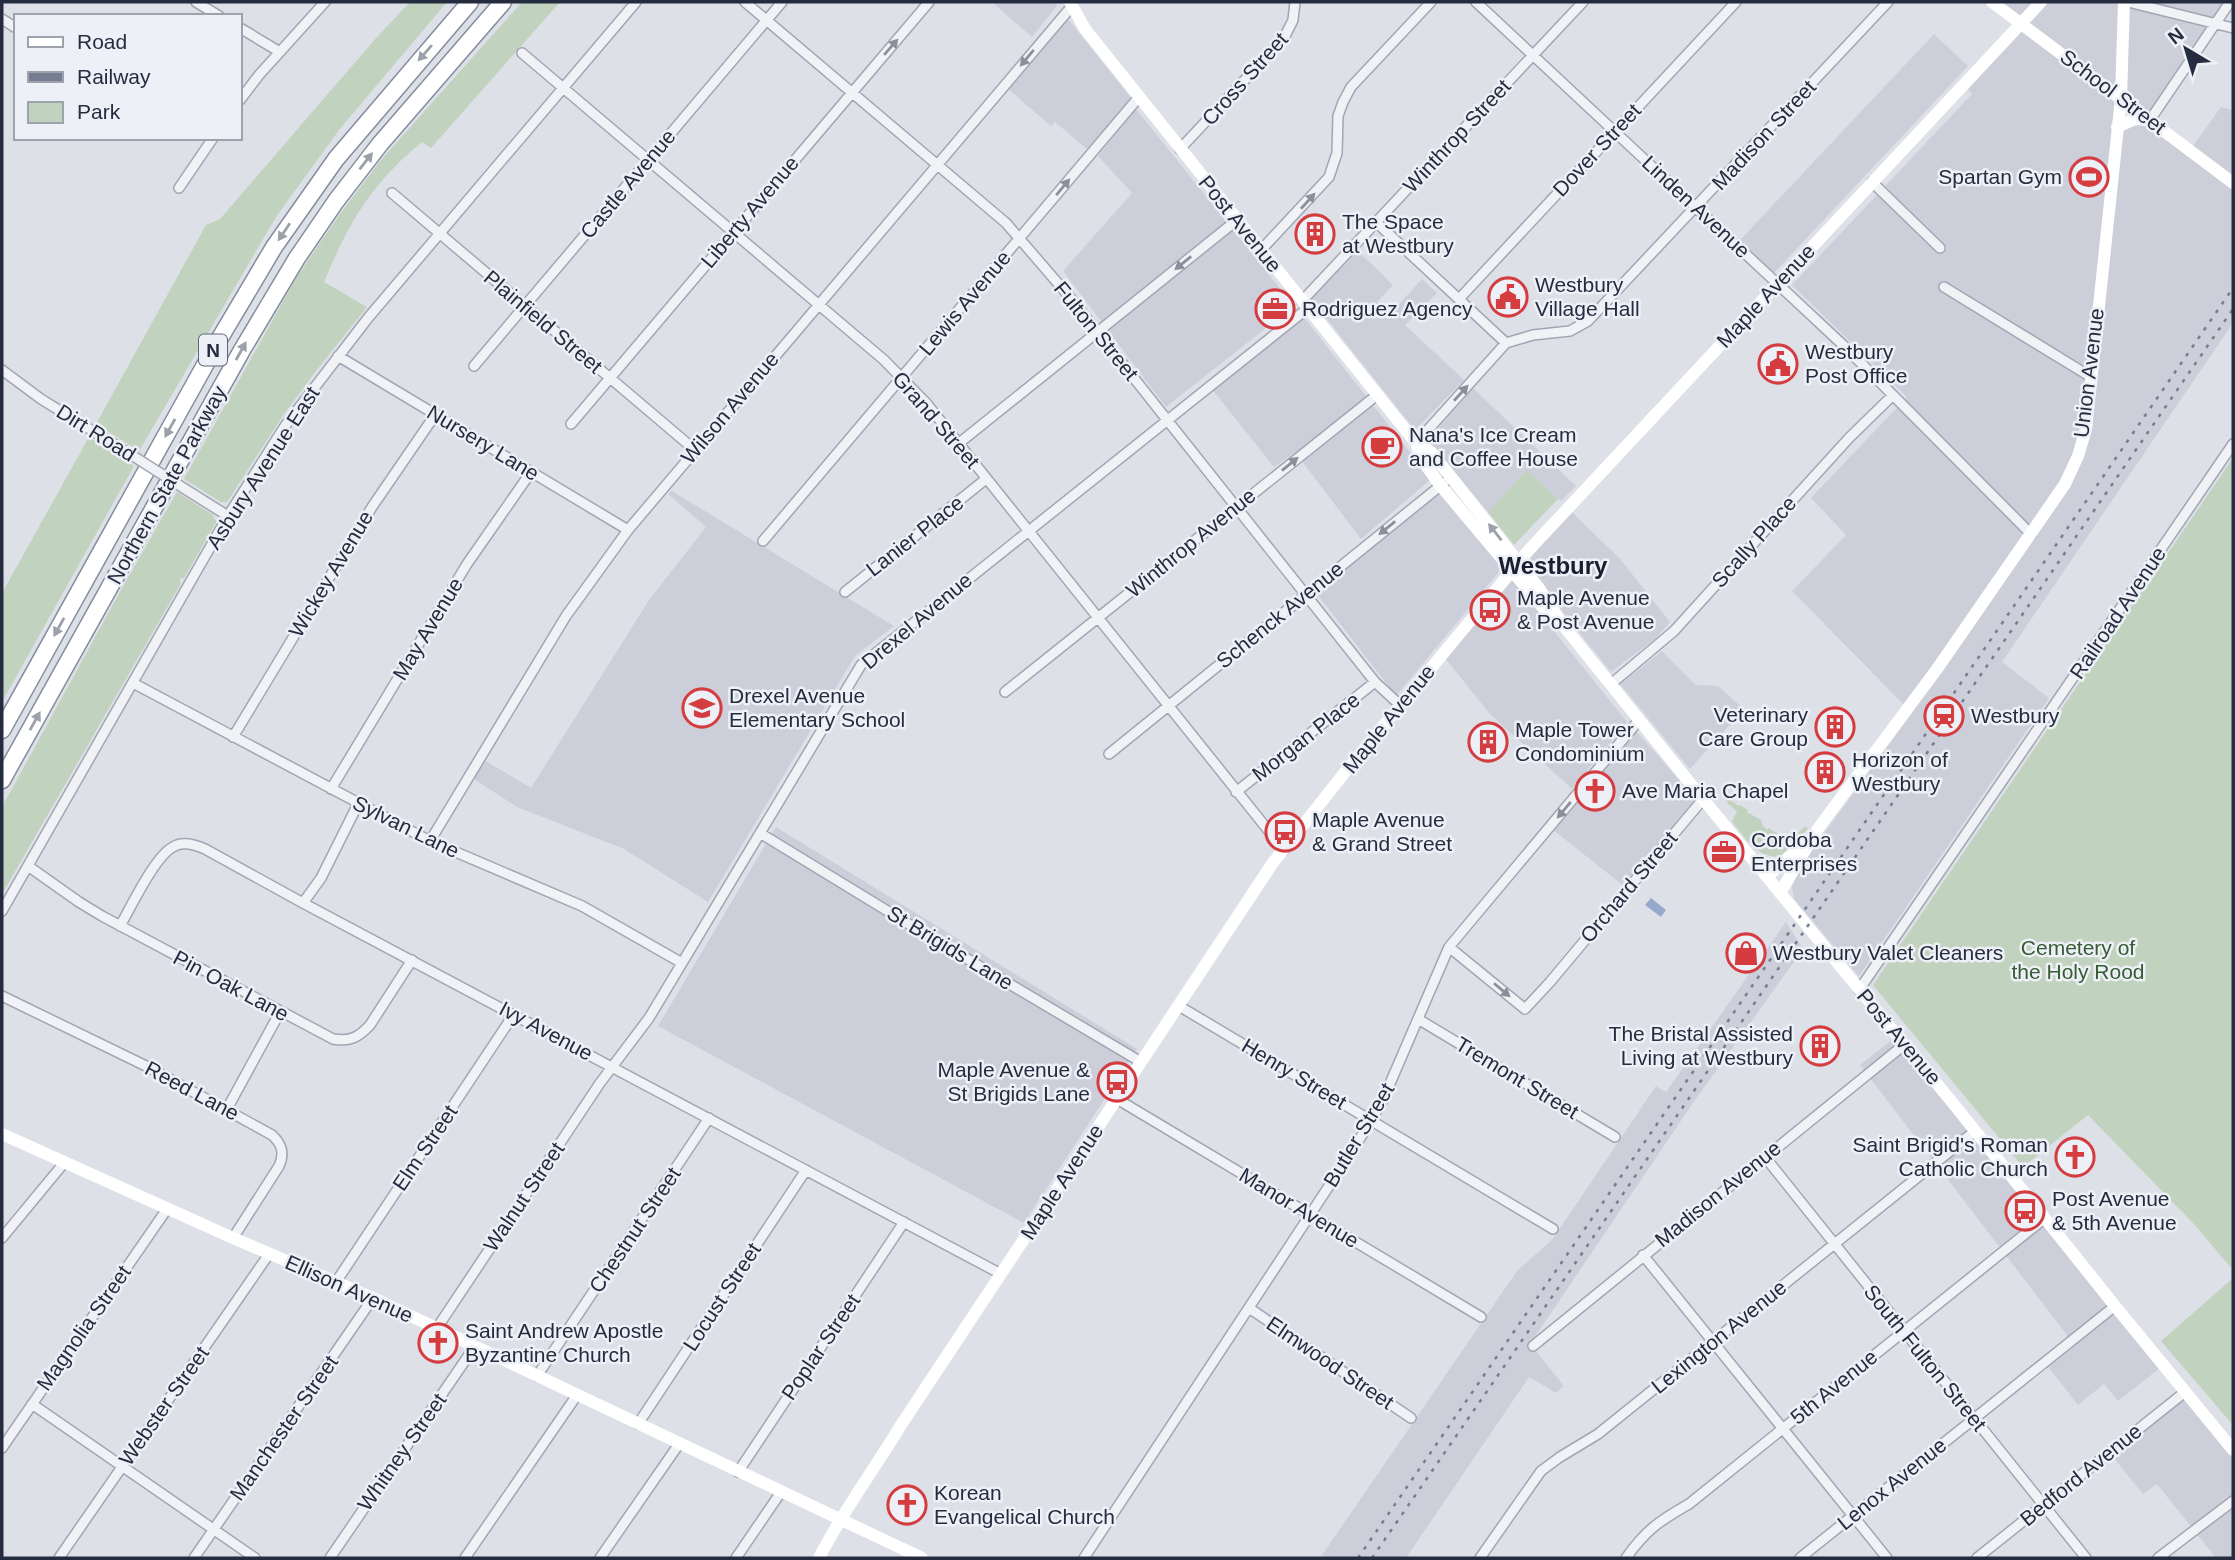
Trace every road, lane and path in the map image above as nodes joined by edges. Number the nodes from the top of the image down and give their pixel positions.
1 (196, 2) edge
2 (325, 2) edge
3 (470, 2) edge
4 (503, 2) edge
5 (636, 2) edge
6 (745, 2) edge
7 (782, 2) edge
8 (929, 2) edge
9 (1295, 2) edge
10 (1431, 2) edge
11 (1476, 2) edge
12 (1583, 2) edge
13 (1736, 2) edge
14 (1888, 2) edge
15 (1993, 2) edge
16 (2041, 2) edge
17 (2126, 2) edge
18 (2231, 2) edge
19 (1071, 4) edge
20 (216, 14) edge
21 (767, 20) junction
22 (2021, 23) junction
23 (2216, 23) junction
24 (2233, 28) edge
25 (242, 29) edge
26 (280, 52) junction
27 (523, 53) dead end
28 (1534, 55) junction
29 (564, 87) junction
30 (852, 92) junction
31 (242, 97) edge
32 (1139, 97) junction
33 (2120, 97) junction
34 (2150, 120) junction
35 (2117, 127) junction
36 (1615, 131) junction
37 (207, 140) edge
38 (1180, 149) junction
39 (649, 159) junction
40 (937, 164) junction
41 (1872, 182) junction
42 (2233, 183) edge
43 (179, 188) dead end
44 (392, 194) dead end
45 (1696, 207) junction
46 (1237, 220) junction
47 (1377, 223) junction
48 (733, 232) junction
49 (440, 233) junction
50 (1019, 239) junction
51 (1940, 248) dead end
52 (1261, 250) junction
53 (1778, 284) junction
54 (1944, 287) dead end
55 (1458, 299) junction
56 (818, 304) junction
57 (1305, 305) junction
58 (525, 306) junction
59 (1097, 332) junction
60 (1506, 343) junction
61 (338, 356) junction
62 (474, 366) dead end
63 (2, 370) edge
64 (2091, 377) junction
65 (609, 378) junction
66 (901, 378) junction
67 (1377, 395) junction
68 (1893, 395) junction
69 (435, 415) junction
70 (1167, 419) junction
71 (571, 424) dead end
72 (1416, 443) junction
73 (958, 444) junction
74 (2233, 444) edge
75 (695, 450) junction
76 (531, 472) junction
77 (986, 479) junction
78 (1446, 481) junction
79 (1237, 507) junction
80 (228, 516) junction
81 (628, 530) junction
82 (1028, 531) junction
83 (2031, 534) junction
84 (763, 541) dead end
85 (1515, 566) junction
86 (845, 592) dead end
87 (1306, 594) junction
88 (1097, 618) junction
89 (1375, 682) junction
90 (133, 683) junction
91 (1611, 684) junction
92 (1005, 692) dead end
93 (1167, 705) junction
94 (1401, 706) junction
95 (1639, 720) junction
96 (2, 730) edge
97 (233, 737) junction
98 (1109, 754) dead end
99 (2, 780) edge
100 (331, 789) junction
101 (1236, 792) junction
102 (1704, 798) junction
103 (358, 804) junction
104 (1817, 830) junction
105 (760, 833) junction
106 (430, 841) junction
107 (1284, 850) junction
108 (28, 866) junction
109 (1767, 877) junction
110 (1780, 893) junction
111 (303, 903) junction
112 (2, 911) edge
113 (120, 926) junction
114 (1449, 947) junction
115 (412, 960) junction
116 (682, 963) junction
117 (1859, 990) junction
118 (2, 996) edge
119 (1179, 1006) junction
120 (280, 1012) junction
121 (514, 1014) junction
122 (1418, 1018) junction
123 (1905, 1044) junction
124 (1141, 1062) junction
125 (613, 1066) junction
126 (1117, 1099) junction
127 (227, 1109) junction
128 (709, 1118) junction
129 (1370, 1120) junction
130 (1975, 1131) junction
131 (2, 1134) edge
132 (1615, 1137) dead end
133 (1765, 1157) junction
134 (64, 1163) junction
135 (806, 1170) junction
136 (167, 1209) junction
137 (1310, 1214) junction
138 (2045, 1218) junction
139 (904, 1222) junction
140 (1553, 1229) dead end
141 (2, 1238) edge
142 (233, 1238) junction
143 (1834, 1244) junction
144 (269, 1254) junction
145 (1643, 1255) junction
146 (1001, 1274) junction
147 (336, 1282) junction
148 (373, 1298) junction
149 (2115, 1306) junction
150 (1249, 1308) junction
151 (1481, 1317) dead end
152 (437, 1328) junction
153 (1904, 1331) junction
154 (1713, 1342) junction
155 (475, 1346) junction
156 (1533, 1346) dead end
157 (537, 1376) junction
158 (2185, 1392) junction
159 (577, 1395) junction
160 (32, 1404) junction
161 (1411, 1418) dead end
162 (1973, 1418) junction
163 (638, 1424) junction
164 (1783, 1429) junction
165 (679, 1444) junction
166 (2, 1448) edge
167 (2233, 1450) edge
168 (122, 1466) junction
169 (738, 1472) junction
170 (781, 1492) junction
171 (2233, 1501) edge
172 (2044, 1505) junction
173 (1852, 1516) junction
174 (841, 1520) junction
175 (214, 1530) junction
176 (59, 1558) edge
177 (194, 1558) edge
178 (255, 1558) edge
179 (330, 1558) edge
180 (465, 1558) edge
181 (600, 1558) edge
182 (736, 1558) edge
183 (818, 1558) edge
184 (922, 1558) edge
185 (1084, 1558) edge
186 (1480, 1558) edge
187 (1626, 1558) edge
188 (1800, 1558) edge
189 (1887, 1558) edge
190 (1978, 1558) edge
191 (2086, 1558) edge
192 (2158, 1558) edge

1 - 20 street
2 - 26 street
3 -> 96 highway, Northern State Parkway / N
99 -> 4 highway, Northern State Parkway / N
5 - 29 street, Asbury Avenue East
6 - 21 street, Fulton Street
7 - 21 street, Castle Avenue
30 -> 8 street, Liberty Avenue
9 - 38 street, Cross Street
52 -> 10 street
11 - 28 street, Linden Avenue
12 - 28 street, Winthrop Street
13 - 36 street, Dover Street
14 - 45 street, Madison Street
15 - 22 main road, School Street
16 - 22 main road, Maple Avenue
17 - 23 street
17 - 33 main road, Union Avenue
18 - 23 street
19 - 32 main road, Post Avenue
19 -> 40 street, Wilson Avenue
21 - 30 street, Fulton Street
21 - 39 street, Castle Avenue
22 - 33 main road, School Street
22 - 41 main road, Maple Avenue
23 - 24 street
23 - 34 street
25 - 26 street
26 - 31 street
27 - 29 street, Grand Street
28 - 36 street, Linden Avenue
28 - 47 street, Winthrop Street
29 - 39 street, Grand Street
29 - 49 street, Asbury Avenue East
30 - 40 street, Fulton Street
30 - 48 street, Liberty Avenue
32 - 38 main road, Post Avenue
50 -> 32 street, Lewis Avenue
33 - 34 main road, School Street
33 - 35 main road, Union Avenue
34 - 35 main road
34 - 42 main road, School Street
35 - 64 main road, Union Avenue
36 - 45 street, Linden Avenue
36 - 55 street, Dover Street
37 - 43 street
38 - 46 main road, Post Avenue
39 - 48 street, Grand Street
39 - 58 street, Castle Avenue
40 - 50 street, Fulton Street
40 - 56 street, Wilson Avenue
41 - 51 street
41 - 53 main road, Maple Avenue
44 - 49 street, Plainfield Street
45 - 53 street, Linden Avenue
45 - 60 street, Madison Street
46 - 52 main road, Post Avenue
46 -> 59 street
47 - 55 street
47 - 57 street, Winthrop Street
48 - 56 street, Grand Street
48 - 65 street, Liberty Avenue
49 - 58 street, Plainfield Street
49 - 61 street, Asbury Avenue East
50 - 59 street, Fulton Street
50 - 66 street, Lewis Avenue
52 - 57 main road, Post Avenue
53 - 68 street, Linden Avenue
53 - 85 main road, Maple Avenue
54 - 64 street
55 - 60 street
56 - 66 street, Grand Street
56 - 75 street, Wilson Avenue
57 - 67 main road, Post Avenue
57 - 70 street, Drexel Avenue
58 - 62 street, Castle Avenue
58 - 65 street, Plainfield Street
59 - 70 street, Fulton Street
59 - 73 street
72 -> 60 street
61 - 69 street, Nursery Lane
61 - 80 street, Asbury Avenue East
63 - 80 street, Dirt Road, bridge
64 - 83 main road, Union Avenue
65 - 71 street, Liberty Avenue
65 - 75 street, Plainfield Street
66 - 73 street, Grand Street
66 - 84 street, Lewis Avenue
67 - 72 main road, Post Avenue
79 -> 67 street, Winthrop Avenue
68 - 83 street, Linden Avenue
68 - 91 street, Scally Place
69 - 76 street, Nursery Lane
69 - 97 street, Wickey Avenue
70 - 79 street, Fulton Street
70 - 82 street, Drexel Avenue
72 - 78 main road, Post Avenue
73 - 77 street, Grand Street
74 - 117 street, Railroad Avenue
75 - 81 street, Wilson Avenue
76 - 81 street, Nursery Lane
76 - 100 street, May Avenue
77 - 82 street, Grand Street
77 - 86 street, Lanier Place
78 - 85 main road, Post Avenue
78 -> 87 street, Schenck Avenue
79 - 87 street, Fulton Street
79 - 88 street, Winthrop Avenue
80 - 90 street, Asbury Avenue East
81 - 106 street, Wilson Avenue
82 - 88 street, Grand Street
82 - 105 street, Drexel Avenue
83 - 104 main road, Union Avenue
85 - 91 main road, Post Avenue
85 - 94 main road, Maple Avenue
87 - 89 street, Fulton Street
87 - 93 street, Schenck Avenue
88 - 92 street, Winthrop Avenue
88 - 93 street, Grand Street
89 - 94 street, Fulton Street
89 - 101 street, Morgan Place
90 - 97 street, Sylvan Lane
90 - 108 street, Asbury Avenue East
91 - 95 main road, Post Avenue
93 - 98 street, Schenck Avenue
93 - 101 street, Grand Street
94 - 107 main road, Maple Avenue
95 - 102 main road, Post Avenue
95 -> 114 street, Butler Street
97 - 100 street, Sylvan Lane
100 - 103 street, Sylvan Lane
101 - 107 street, Grand Street
102 - 109 main road, Post Avenue
114 -> 102 street, Orchard Street
103 - 106 street, Sylvan Lane
103 - 111 street
104 - 109 main road, Union Avenue
104 - 110 main road, Union Avenue
105 - 116 street, Drexel Avenue
105 - 124 street, St Brigids Lane
106 - 116 street, Sylvan Lane
107 - 119 main road, Maple Avenue
108 - 112 street, Asbury Avenue East
108 - 113 street, Pin Oak Lane
109 - 110 main road, Post Avenue
110 - 117 main road, Post Avenue
111 - 113 street, Ivy Avenue
111 - 115 street, Ivy Avenue
113 - 120 street, Pin Oak Lane
114 - 122 street, Butler Street
115 - 120 street, Pin Oak Lane
115 - 121 street, Ivy Avenue
116 - 125 street, Drexel Avenue
117 - 123 main road, Post Avenue
118 - 127 street, Reed Lane
119 - 124 main road, Maple Avenue
119 - 129 street, Henry Street
120 - 127 street
121 - 125 street, Ivy Avenue
121 - 147 street, Elm Street
122 - 129 street, Butler Street
122 - 132 street, Tremont Street
123 - 130 main road, Post Avenue
123 - 133 street, Madison Avenue
124 - 126 main road, Maple Avenue
125 - 128 street, Ivy Avenue
125 - 152 street, Walnut Street
126 - 137 street, Manor Avenue
126 - 146 main road, Maple Avenue
127 - 142 street, Reed Lane
128 - 135 street, Ivy Avenue
128 - 157 street, Chestnut Street
129 - 137 street, Butler Street
129 - 140 street, Henry Street
130 - 138 main road, Post Avenue
130 - 143 street, Lexington Avenue
131 - 134 main road, Ellison Avenue
133 - 143 street, South Fulton Street
133 - 145 street, Madison Avenue
134 - 136 main road, Ellison Avenue
134 - 141 street
135 - 139 street, Ivy Avenue
135 - 163 street, Locust Street
136 - 142 main road, Ellison Avenue
136 - 160 street, Magnolia Street
137 - 150 street, Butler Street
137 - 151 street, Manor Avenue
138 - 149 main road, Post Avenue
138 - 153 street, 5th Avenue
139 - 146 street, Ivy Avenue
139 - 169 street, Poplar Street
142 - 144 main road, Ellison Avenue
143 - 153 street, South Fulton Street
143 - 154 street, Lexington Avenue
144 - 147 main road, Ellison Avenue
144 - 168 street, Webster Street
145 - 154 street
145 - 156 street, Madison Avenue
146 - 174 main road, Maple Avenue
147 - 148 main road, Ellison Avenue
148 - 152 main road, Ellison Avenue
148 - 175 street, Manchester Street
149 - 158 main road, Post Avenue
149 - 162 street, Lenox Avenue
150 - 161 street, Elmwood Street
150 - 185 street, Butler Street
152 - 155 main road, Ellison Avenue
153 - 162 street, South Fulton Street
153 - 164 street, 5th Avenue
154 - 164 street
154 - 186 street, Lexington Avenue
155 - 157 main road, Ellison Avenue
155 - 179 street, Whitney Street
157 - 159 main road, Ellison Avenue
158 - 167 main road, Post Avenue
158 - 172 street, Bedford Avenue
159 - 163 main road, Ellison Avenue
159 - 180 street
160 - 166 street, Magnolia Street
160 - 168 street
162 - 172 street, South Fulton Street
162 - 173 street, Lenox Avenue
163 - 165 main road, Ellison Avenue
164 - 173 street
164 - 187 street, 5th Avenue
165 - 169 main road, Ellison Avenue
165 - 181 street
168 - 175 street
168 - 176 street, Webster Street
169 - 170 main road, Ellison Avenue
170 - 174 main road, Ellison Avenue
170 - 182 street
171 - 192 street
172 - 190 street, Bedford Avenue
172 - 191 street, South Fulton Street
173 - 188 street, Lenox Avenue
173 - 189 street
174 - 183 main road, Maple Avenue
174 - 184 main road, Ellison Avenue
175 - 177 street, Manchester Street
175 - 178 street

